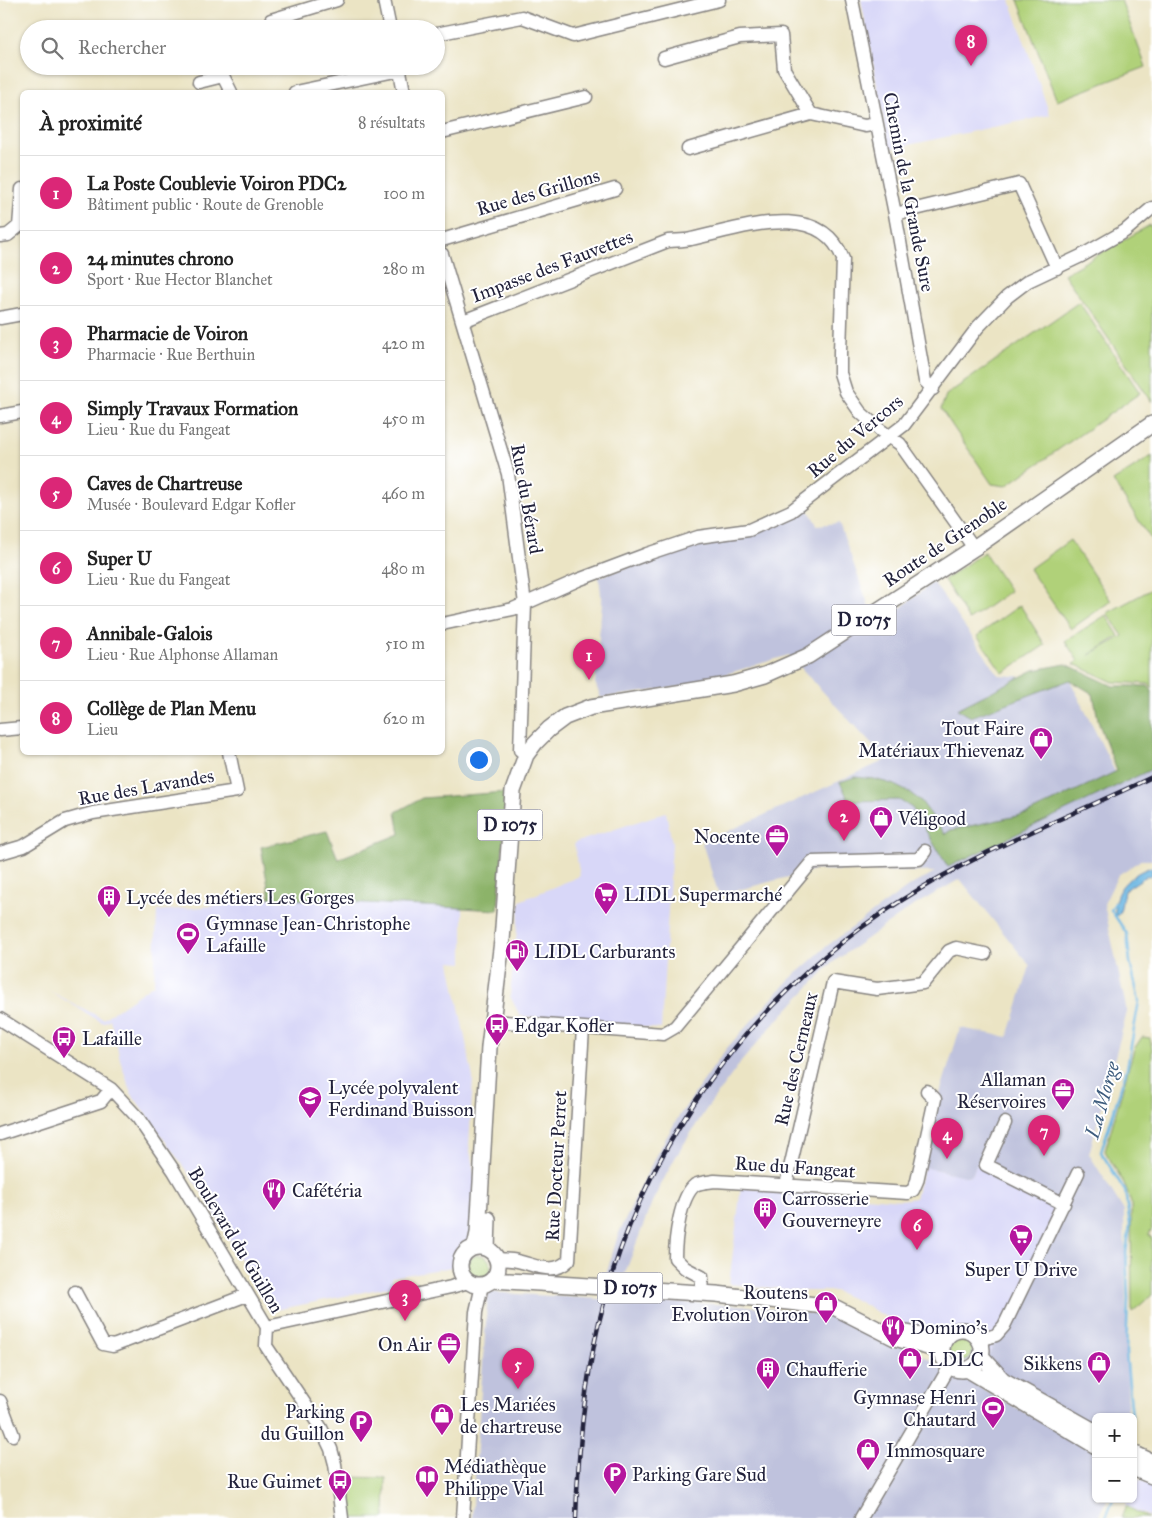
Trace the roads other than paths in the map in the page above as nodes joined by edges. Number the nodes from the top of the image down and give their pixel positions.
1 (337, 0) edge
2 (384, 0) edge
3 (719, 0) edge
4 (852, 0) edge
5 (271, 20) dead end
6 (388, 20) edge
7 (445, 32) edge
8 (664, 58) dead end
9 (369, 75) edge
10 (400, 75) edge
11 (199, 82) dead end
12 (230, 90) edge
13 (304, 90) edge
14 (404, 90) edge
15 (586, 97) dead end
16 (811, 114) junction
17 (877, 124) junction
18 (445, 131) edge
19 (688, 149) dead end
20 (615, 189) dead end
21 (1152, 208) edge
22 (20, 214) edge
23 (895, 214) junction
24 (0, 236) edge
25 (445, 239) edge
26 (445, 264) edge
27 (1057, 268) junction
28 (20, 314) edge
29 (0, 318) edge
30 (463, 321) junction
31 (933, 390) junction
32 (20, 412) edge
33 (0, 416) edge
34 (1152, 424) edge
35 (891, 436) junction
36 (974, 548) junction
37 (525, 604) junction
38 (445, 623) edge
39 (20, 728) edge
40 (0, 730) edge
41 (230, 755) edge
42 (526, 755) junction
43 (925, 850) dead end
44 (0, 852) edge
45 (985, 954) dead end
46 (0, 1019) edge
47 (492, 1021) junction
48 (583, 1028) junction
49 (111, 1089) junction
50 (927, 1091) dead end
51 (1005, 1123) dead end
52 (0, 1134) edge
53 (1078, 1173) dead end
54 (786, 1186) junction
55 (1064, 1204) junction
56 (481, 1269) junction
57 (75, 1292) dead end
58 (701, 1293) junction
59 (247, 1294) junction
60 (739, 1295) junction
61 (267, 1326) junction
62 (948, 1335) junction
63 (981, 1348) junction
64 (946, 1360) junction
65 (967, 1369) junction
66 (0, 1401) edge
67 (1092, 1430) edge
68 (13, 1435) dead end
69 (1092, 1444) edge
70 (1137, 1454) edge
71 (1152, 1462) edge
72 (1137, 1470) edge
73 (1152, 1476) edge
74 (342, 1518) edge
75 (463, 1518) edge
76 (861, 1518) edge

1 - 5 street
2 - 6 street
3 - 7 street
4 - 17 street, Chemin de la Grande Sure
8 - 16 street
9 - 13 street
10 - 14 street
11 - 12 street
15 - 18 street
16 - 17 street
16 - 19 street
17 - 23 street, Chemin de la Grande Sure
20 - 25 street, Rue des Grillons
21 - 27 street, Rue du Vercors
22 - 24 street
23 - 27 street
23 - 31 street, Chemin de la Grande Sure
26 - 30 street, Rue du Bérard
27 - 31 street, Rue du Vercors
28 - 29 street
30 - 35 street, Impasse des Fauvettes
30 - 37 street, Rue du Bérard
31 - 35 street, Rue du Vercors
32 - 33 street
34 - 36 main road, Route de Grenoble / D 1075
35 - 36 street, Impasse des Fauvettes
35 - 37 street, Rue du Vercors
36 - 42 main road, Route de Grenoble / D 1075
37 - 38 street
37 - 42 street, Rue du Bérard
39 - 40 street
41 - 44 street, Rue des Lavandes
42 - 47 main road, Route de Grenoble / D 1075
43 - 48 street
45 - 54 street, Rue des Cerneaux
46 - 49 street, Boulevard du Guillon
47 - 48 street
47 - 56 main road, D 1075
48 - 56 street, Rue Docteur Perret
49 - 52 street
49 - 59 street, Boulevard du Guillon
50 - 54 street, Rue du Fangeat
51 - 55 street
53 - 55 street
54 - 58 street, Rue du Fangeat
55 - 63 street
56 - 58 main road, D 1075
56 - 61 street
56 - 75 street, D 1075
57 - 59 street
58 - 60 main road, D 1075
59 - 61 street, Boulevard du Guillon
60 - 62 main road, D 1075
60 - 64 main road, D 1075
61 - 74 street, Boulevard du Guillon
62 - 63 main road
62 - 64 main road
63 - 65 main road
63 - 67 main road
64 - 65 main road
64 - 76 street
65 - 69 main road
66 - 68 street
70 - 71 main road
72 - 73 main road

